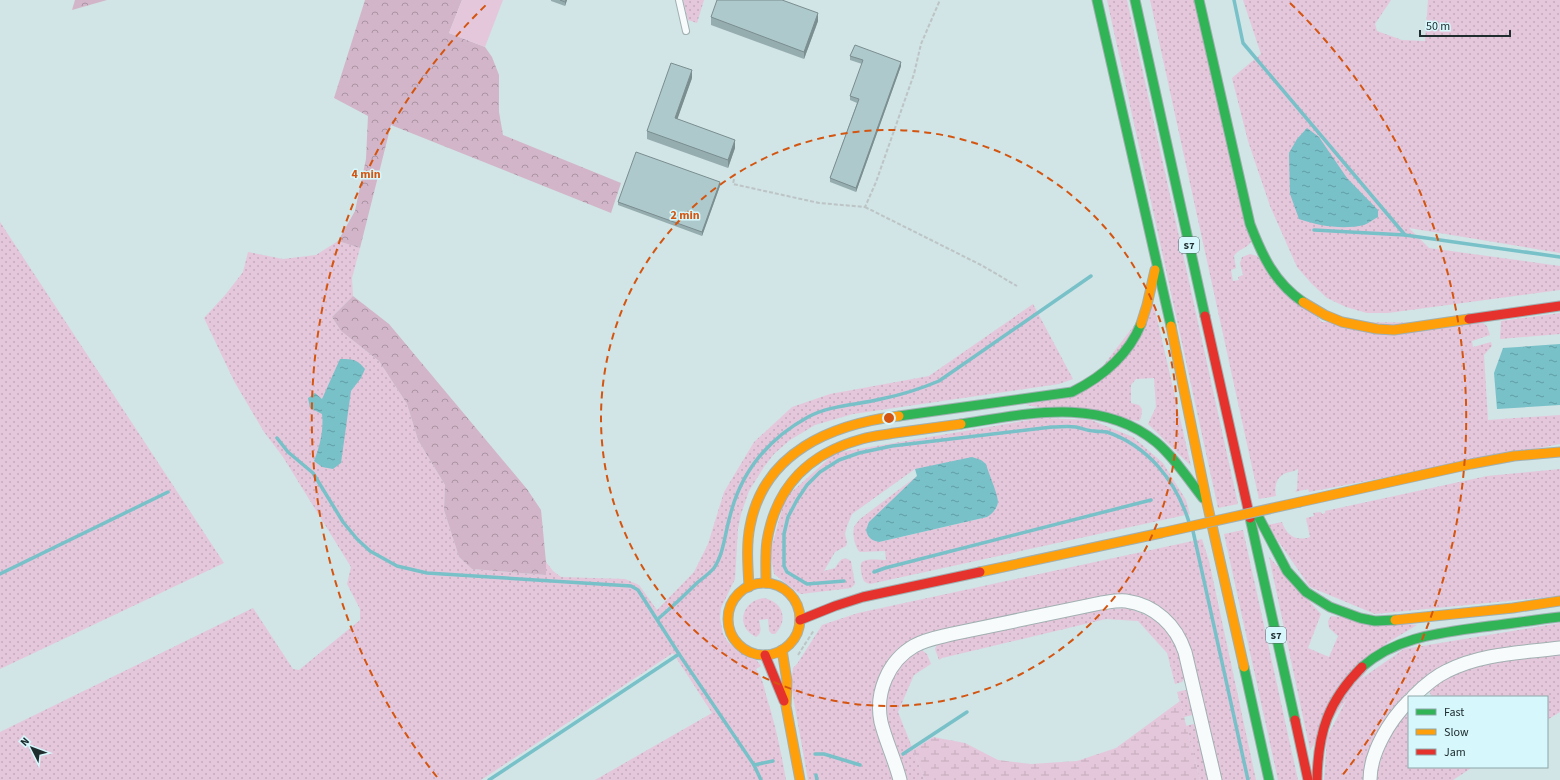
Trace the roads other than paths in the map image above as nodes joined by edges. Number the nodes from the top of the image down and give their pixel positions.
1 (678, 0) edge
2 (1097, 0) edge
3 (1135, 0) edge
4 (1199, 0) edge
5 (686, 31) dead end
6 (1156, 264) junction
7 (1560, 306) edge
8 (1560, 452) edge
9 (1244, 490) junction
10 (1207, 503) junction
11 (766, 583) junction
12 (748, 587) junction
13 (863, 597) junction
14 (823, 600) dead end
15 (1560, 601) edge
16 (1560, 617) edge
17 (800, 620) junction
18 (1560, 648) edge
19 (782, 650) junction
20 (765, 655) junction
21 (1414, 696) edge
22 (1408, 702) edge
23 (786, 706) junction
24 (800, 780) edge
25 (900, 780) edge
26 (1215, 780) edge
27 (1269, 780) edge
28 (1308, 780) edge
29 (1317, 780) edge
30 (1370, 780) edge

1 - 5 lane
2 - 6 main road
3 - 9 main road, S7
4 - 7 main road
6 - 10 main road
6 - 12 main road
8 - 13 main road, bridge
9 - 15 main road
9 - 28 main road, S7
10 - 11 main road
10 - 27 main road
11 - 12 main road
11 - 17 main road
12 - 20 main road
13 - 14 main road
13 - 17 main road
16 - 29 main road
17 - 19 main road
18 - 21 street
19 - 20 main road
19 - 23 main road
20 - 23 main road
22 - 30 street
23 - 24 main road
25 - 26 street

